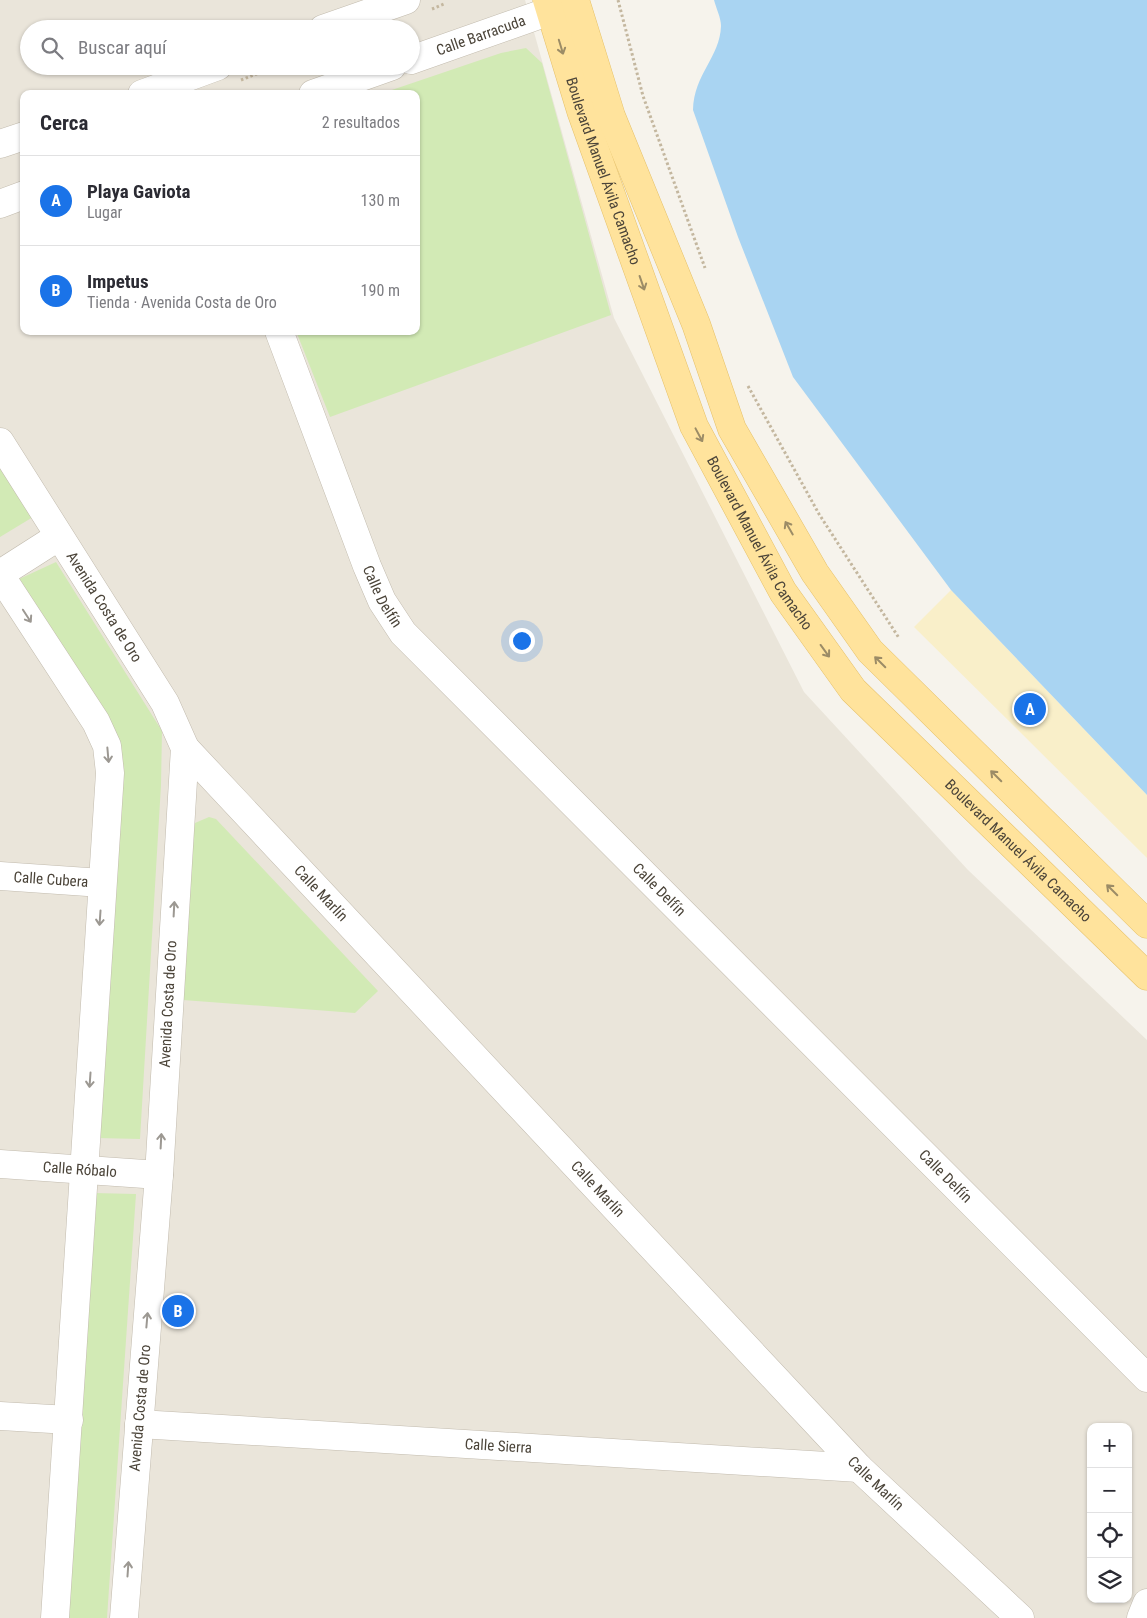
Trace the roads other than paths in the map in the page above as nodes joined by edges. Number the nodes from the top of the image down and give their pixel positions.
1 (406, 0) edge
2 (575, 0) edge
3 (549, 6) edge
4 (359, 20) edge
5 (420, 56) edge
6 (194, 75) edge
7 (355, 75) edge
8 (153, 90) edge
9 (322, 90) edge
10 (20, 137) edge
11 (0, 144) edge
12 (20, 196) edge
13 (0, 204) edge
14 (280, 335) edge
15 (0, 442) edge
16 (58, 536) junction
17 (0, 575) edge
18 (185, 748) junction
19 (0, 876) edge
20 (102, 883) junction
21 (1147, 924) edge
22 (1147, 976) edge
23 (0, 1164) edge
24 (84, 1169) junction
25 (159, 1175) junction
26 (1147, 1378) edge
27 (0, 1416) edge
28 (69, 1420) junction
29 (139, 1424) junction
30 (859, 1468) junction
31 (1147, 1603) edge
32 (55, 1618) edge
33 (124, 1618) edge
34 (1020, 1618) edge
35 (1140, 1618) edge

1 - 4 street
21 -> 2 main road, Boulevard Manuel Ávila Camacho
3 - 5 street, Calle Barracuda
3 -> 22 main road, Boulevard Manuel Ávila Camacho
6 - 8 street
7 - 9 street
10 - 11 street
12 - 13 street
14 - 26 street, Calle Delfín
15 - 16 street, Avenida Costa de Oro
16 - 17 street
16 - 18 street, Avenida Costa de Oro
17 -> 20 street
25 -> 18 street, Avenida Costa de Oro
18 - 30 street, Calle Marlín
19 - 20 street, Calle Cubera
20 -> 24 street
23 - 24 street, Calle Róbalo
24 - 25 street, Calle Róbalo
24 - 28 street
29 -> 25 street, Avenida Costa de Oro
27 - 28 street
28 - 32 street
29 - 30 street, Calle Sierra
33 -> 29 street, Avenida Costa de Oro
30 - 34 street, Calle Marlín
31 - 35 street

